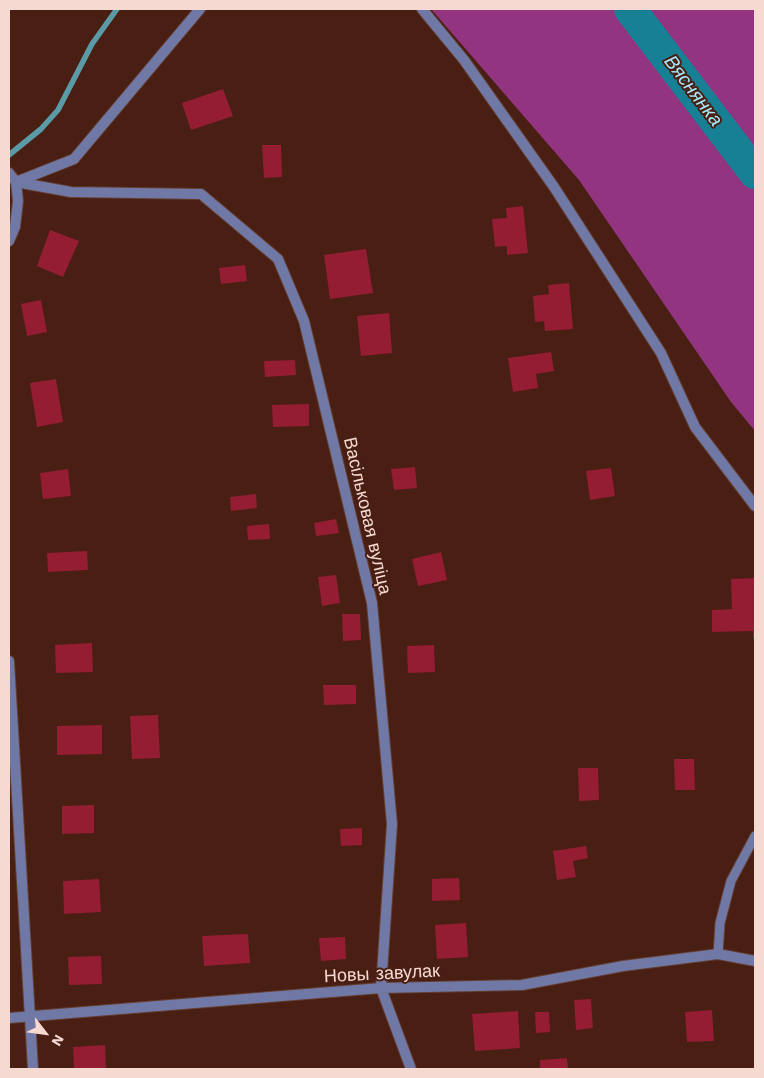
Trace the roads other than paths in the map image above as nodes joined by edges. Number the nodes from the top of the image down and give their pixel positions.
1 (200, 9) edge
2 (422, 9) edge
3 (12, 178) edge
4 (9, 241) edge
5 (755, 506) edge
6 (9, 661) edge
7 (755, 836) edge
8 (718, 954) junction
9 (755, 961) edge
10 (381, 988) junction
11 (29, 1014) junction
12 (9, 1018) edge
13 (33, 1069) edge
14 (411, 1069) edge

1 - 3 street
2 - 5 street
3 - 4 street
3 - 10 street, Васільковая вуліца
6 - 11 street
7 - 8 lane
8 - 9 street, Новы завулак
8 - 10 street, Новы завулак
10 - 11 street, Новы завулак
10 - 14 street, Васільковая вуліца
11 - 12 street, Новы завулак
11 - 13 street

